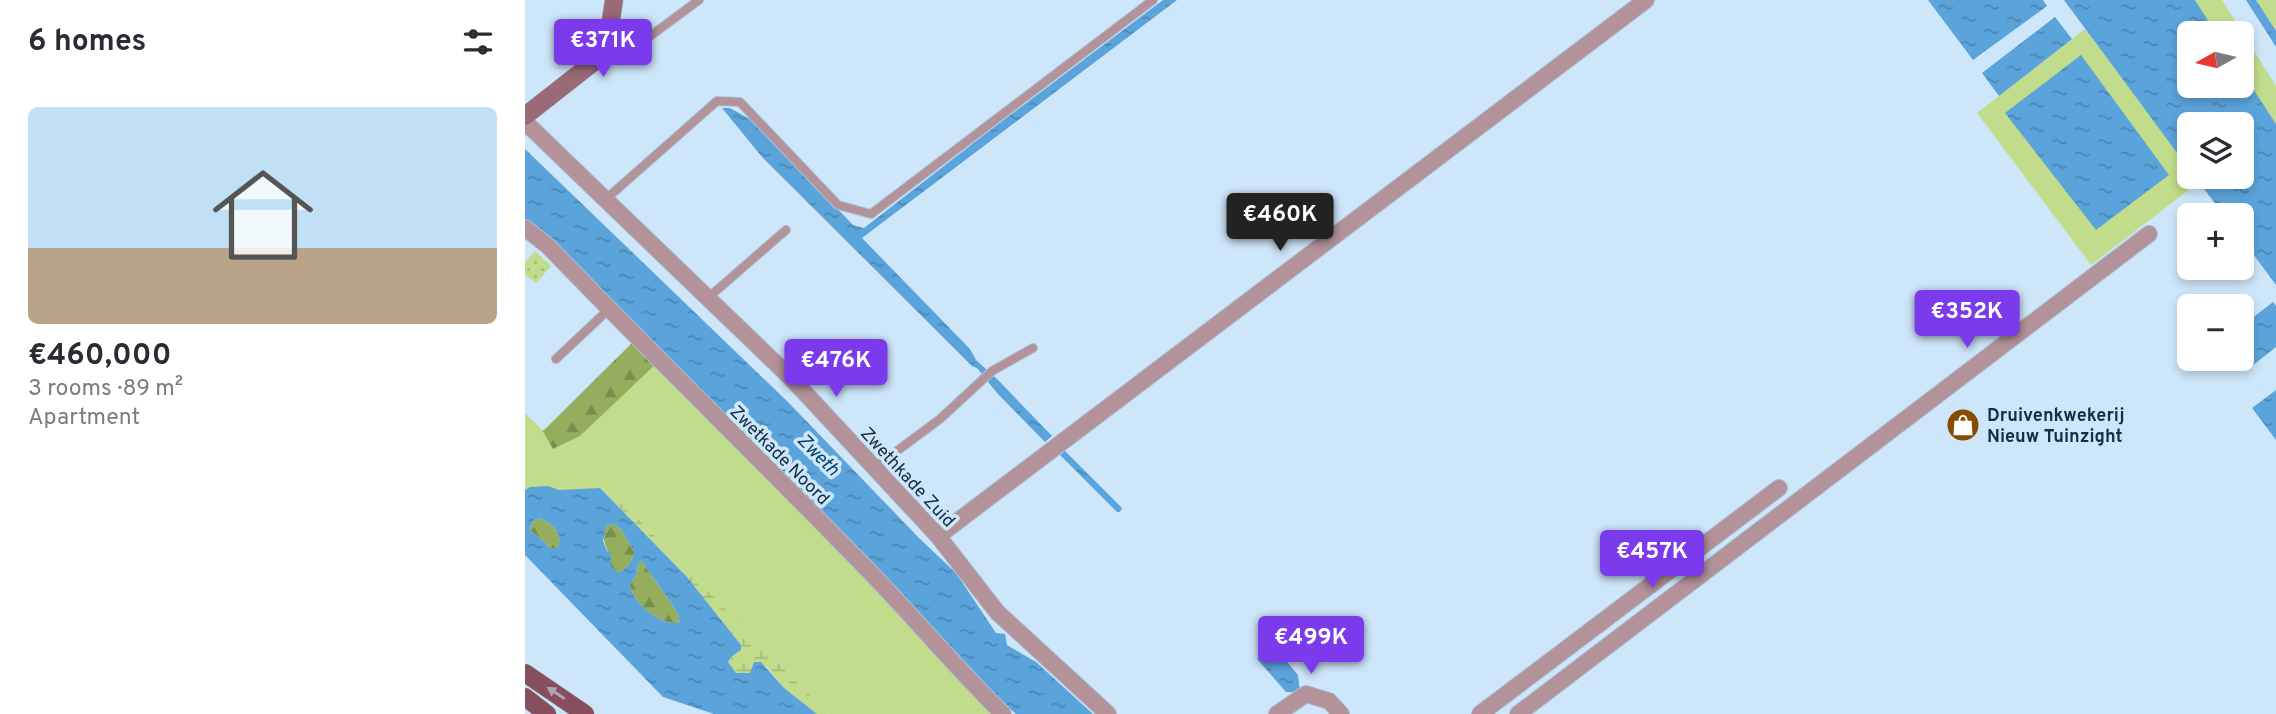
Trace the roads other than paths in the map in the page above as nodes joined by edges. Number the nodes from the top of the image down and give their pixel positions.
1 (614, 0) edge
2 (699, 0) edge
3 (1153, 0) edge
4 (1646, 0) edge
5 (607, 46) junction
6 (525, 116) edge
7 (525, 122) edge
8 (606, 199) junction
9 (525, 228) edge
10 (786, 230) dead end
11 (2149, 234) dead end
12 (709, 297) junction
13 (609, 309) junction
14 (1033, 348) dead end
15 (557, 359) dead end
16 (874, 468) junction
17 (1779, 488) dead end
18 (938, 536) junction
19 (525, 673) edge
20 (525, 697) edge
21 (547, 714) edge
22 (585, 714) edge
23 (1003, 714) edge
24 (1108, 714) edge
25 (1277, 714) edge
26 (1341, 714) edge
27 (1480, 714) edge
28 (1518, 714) edge

1 - 5 street
2 - 5 lane
3 - 8 lane
4 - 18 street
5 - 6 street
7 - 8 street, Zwethkade Zuid
8 - 12 street, Zwethkade Zuid
9 - 13 street, Zwetkade Noord
10 - 12 lane
11 - 28 street
12 - 16 street, Zwethkade Zuid
13 - 15 lane
13 - 23 street, Zwetkade Noord
14 - 16 lane
16 - 18 street, Zwethkade Zuid
17 - 27 street
18 - 24 street, Zwethkade Zuid
22 -> 19 main road
20 - 21 main road
25 - 26 street

